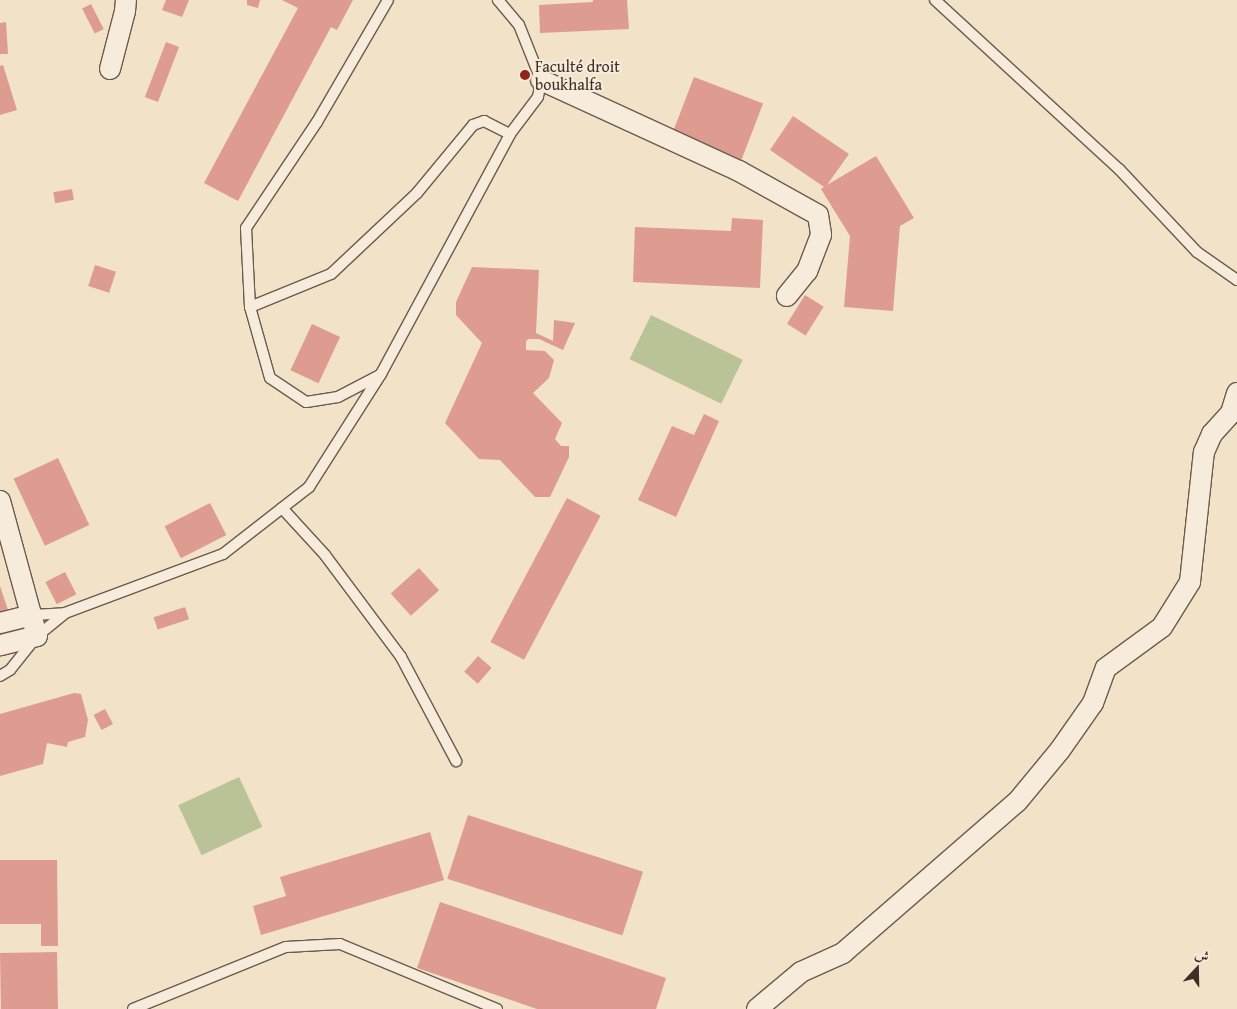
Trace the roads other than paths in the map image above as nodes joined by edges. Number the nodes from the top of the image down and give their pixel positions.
1 (126, 0) edge
2 (388, 0) edge
3 (498, 0) edge
4 (935, 0) edge
5 (110, 69) dead end
6 (541, 80) junction
7 (510, 134) junction
8 (1237, 280) edge
9 (787, 296) dead end
10 (250, 307) junction
11 (381, 374) junction
12 (1237, 393) edge
13 (0, 501) edge
14 (282, 508) junction
15 (65, 613) junction
16 (32, 615) junction
17 (0, 622) edge
18 (37, 636) junction
19 (0, 645) edge
20 (0, 676) edge
21 (456, 761) dead end
22 (133, 1009) edge
23 (497, 1009) edge
24 (757, 1009) edge

1 - 5 street
2 - 10 lane
3 - 6 lane
4 - 8 lane
6 - 7 lane
6 - 9 street
7 - 10 lane
7 - 11 lane
10 - 11 lane
11 - 14 lane
12 - 24 street
13 - 16 street
14 - 15 lane
14 - 21 lane
15 - 16 lane
15 - 18 lane
16 - 17 street
16 - 18 street
18 - 19 street
18 - 20 lane
22 - 23 lane

